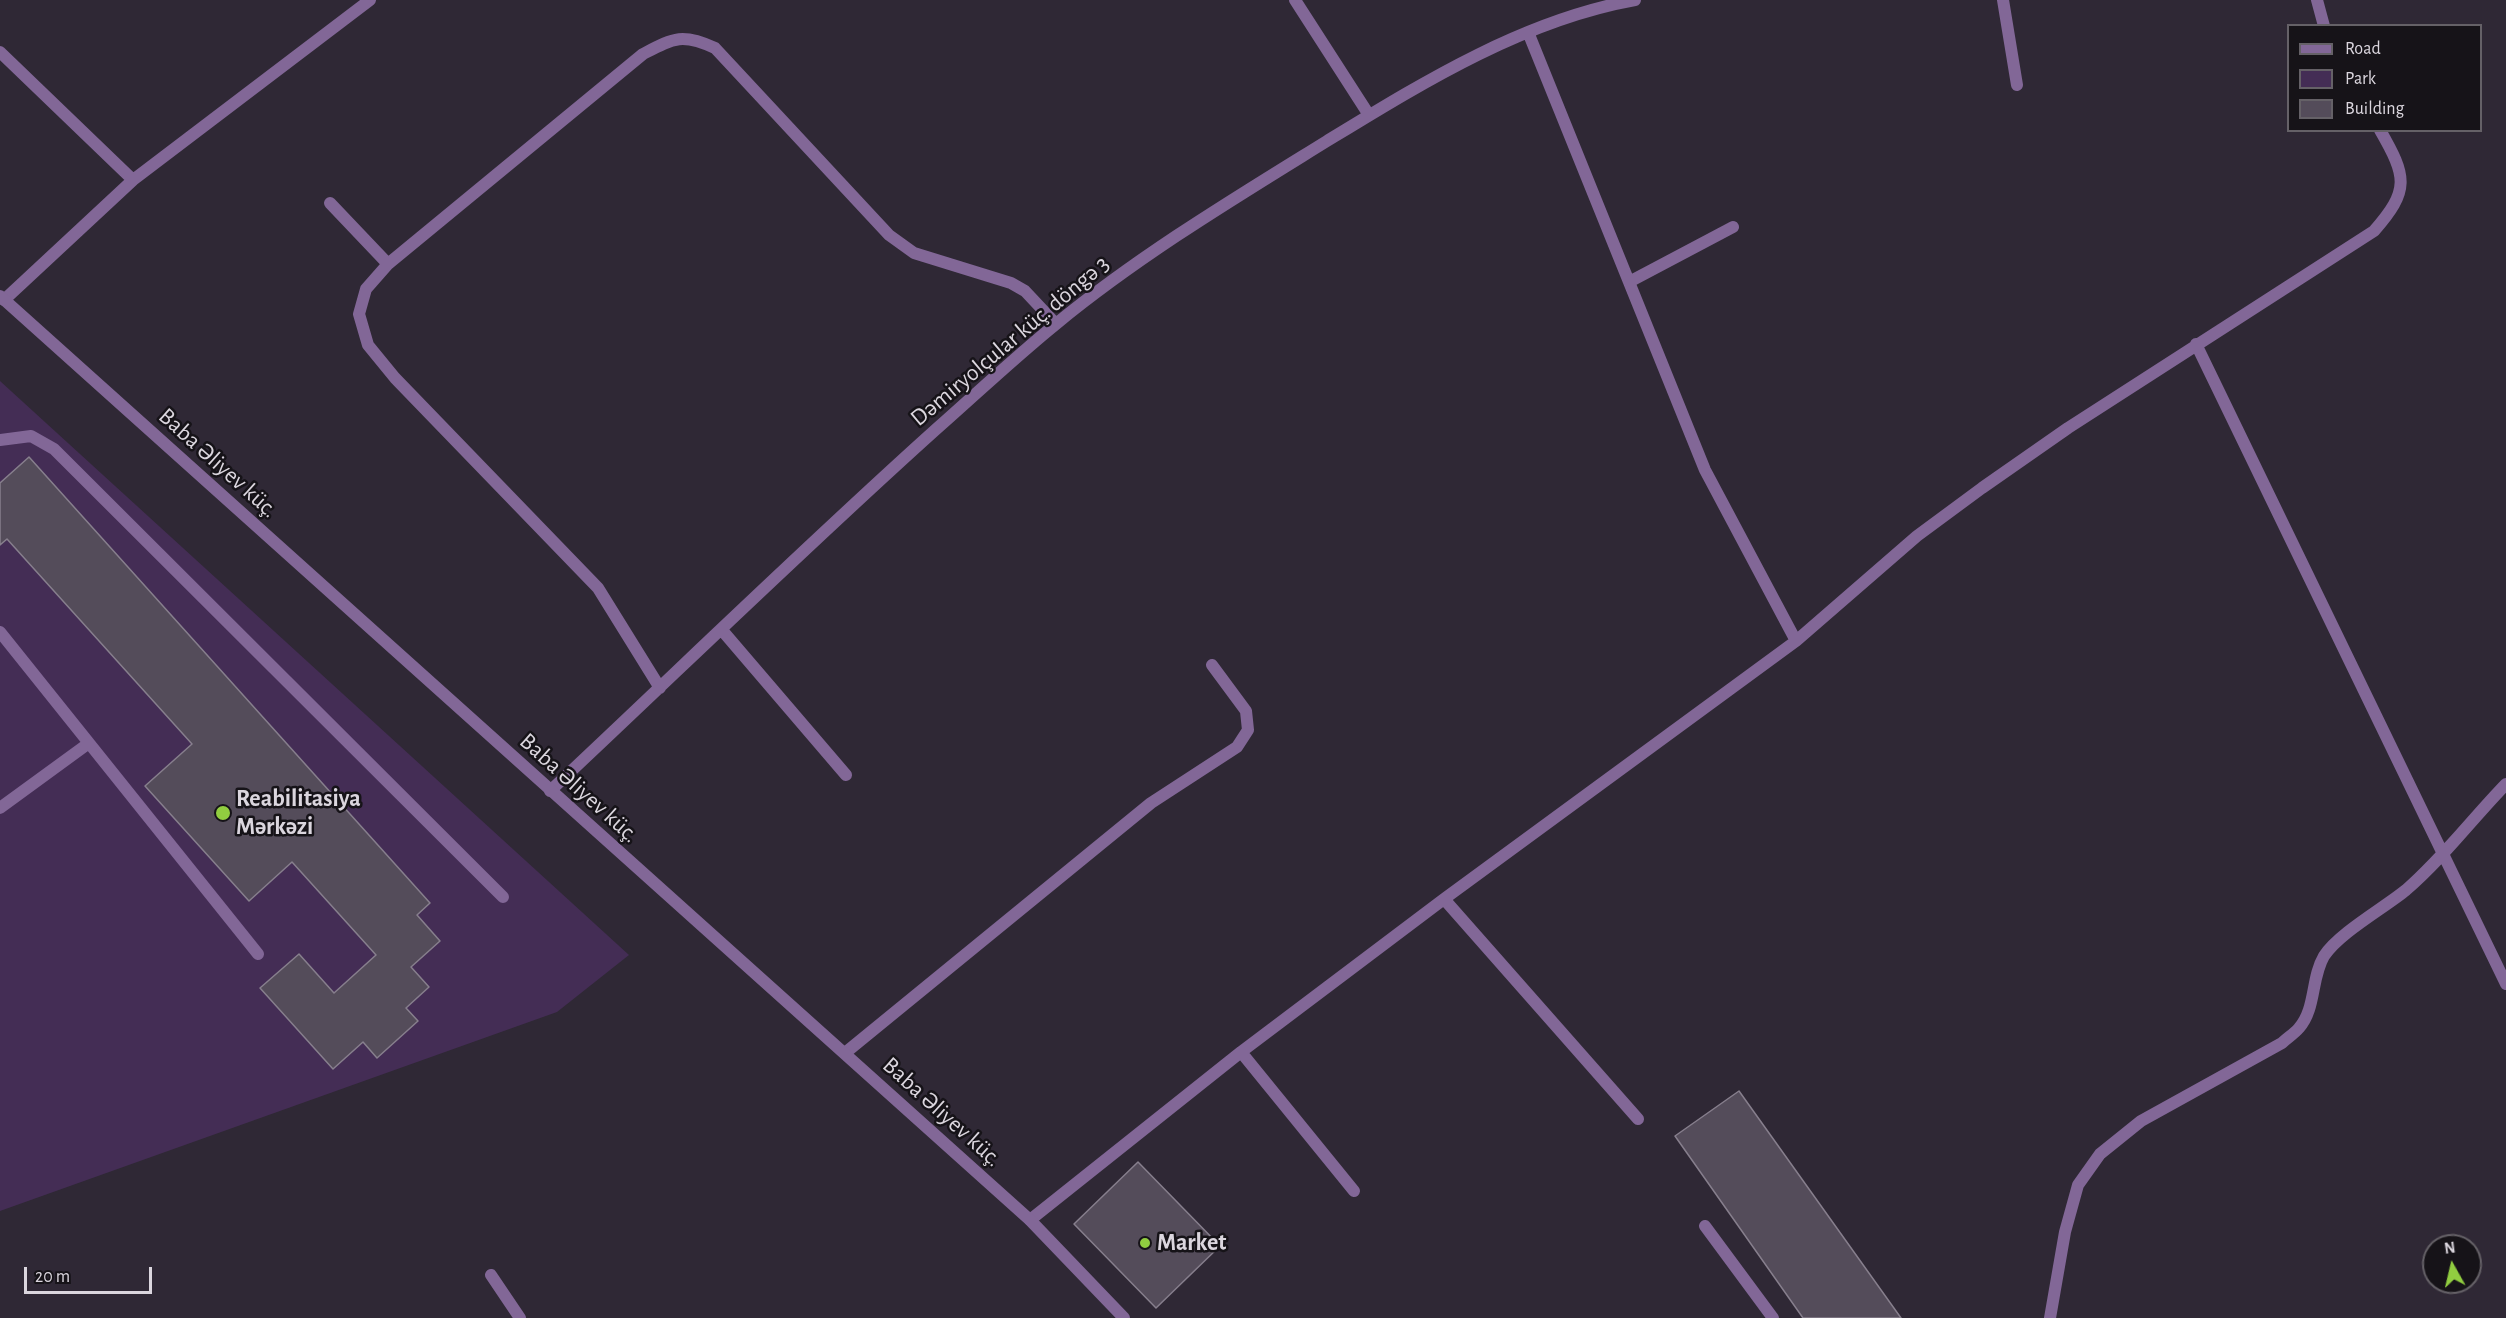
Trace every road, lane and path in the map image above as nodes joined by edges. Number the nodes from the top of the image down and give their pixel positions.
1 (370, 0) edge
2 (1295, 0) edge
3 (1635, 0) edge
4 (2003, 0) edge
5 (2317, 0) edge
6 (2323, 24) edge
7 (1528, 32) junction
8 (0, 51) edge
9 (2017, 85) dead end
10 (1369, 115) junction
11 (2381, 132) edge
12 (133, 180) junction
13 (330, 202) dead end
14 (1733, 227) dead end
15 (388, 264) junction
16 (1629, 282) junction
17 (2, 298) edge
18 (1056, 324) junction
19 (2196, 344) junction
20 (0, 440) edge
21 (721, 629) junction
22 (0, 632) edge
23 (1796, 641) junction
24 (1212, 664) dead end
25 (660, 688) junction
26 (89, 743) junction
27 (846, 775) dead end
28 (2506, 784) edge
29 (550, 790) junction
30 (0, 808) edge
31 (2444, 854) junction
32 (503, 897) dead end
33 (1444, 899) junction
34 (258, 954) dead end
35 (2506, 984) edge
36 (1241, 1052) junction
37 (845, 1053) junction
38 (1638, 1119) dead end
39 (1353, 1191) dead end
40 (1030, 1220) junction
41 (1705, 1226) dead end
42 (491, 1275) dead end
43 (520, 1318) edge
44 (1124, 1318) edge
45 (1773, 1318) edge
46 (2050, 1318) edge

1 - 12 street
2 - 10 street
3 - 7 street, Dəmiryolçular küç. döngə 3
4 - 9 street
5 - 6 street
7 - 10 street, Dəmiryolçular küç. döngə 3
7 - 16 street
8 - 12 street
10 - 18 street, Dəmiryolçular küç. döngə 3
11 - 19 street
12 - 17 street
13 - 15 street
14 - 16 street
15 - 18 street
15 - 25 street
16 - 23 street
17 - 29 street, Baba Əliyev küç.
18 - 21 street, Dəmiryolçular küç. döngə 3
19 - 23 street
19 - 31 street
20 - 32 street
21 - 25 street, Dəmiryolçular küç. döngə 3
21 - 27 street
22 - 26 street
23 - 33 street
24 - 37 street
25 - 29 street, Dəmiryolçular küç. döngə 3
26 - 30 street
26 - 34 street
28 - 31 street
29 - 37 street, Baba Əliyev küç.
31 - 35 street
31 - 46 street
33 - 36 street
33 - 38 street
36 - 39 street
36 - 40 street
37 - 40 street, Baba Əliyev küç.
40 - 44 street, Baba Əliyev küç.
41 - 45 street
42 - 43 street

